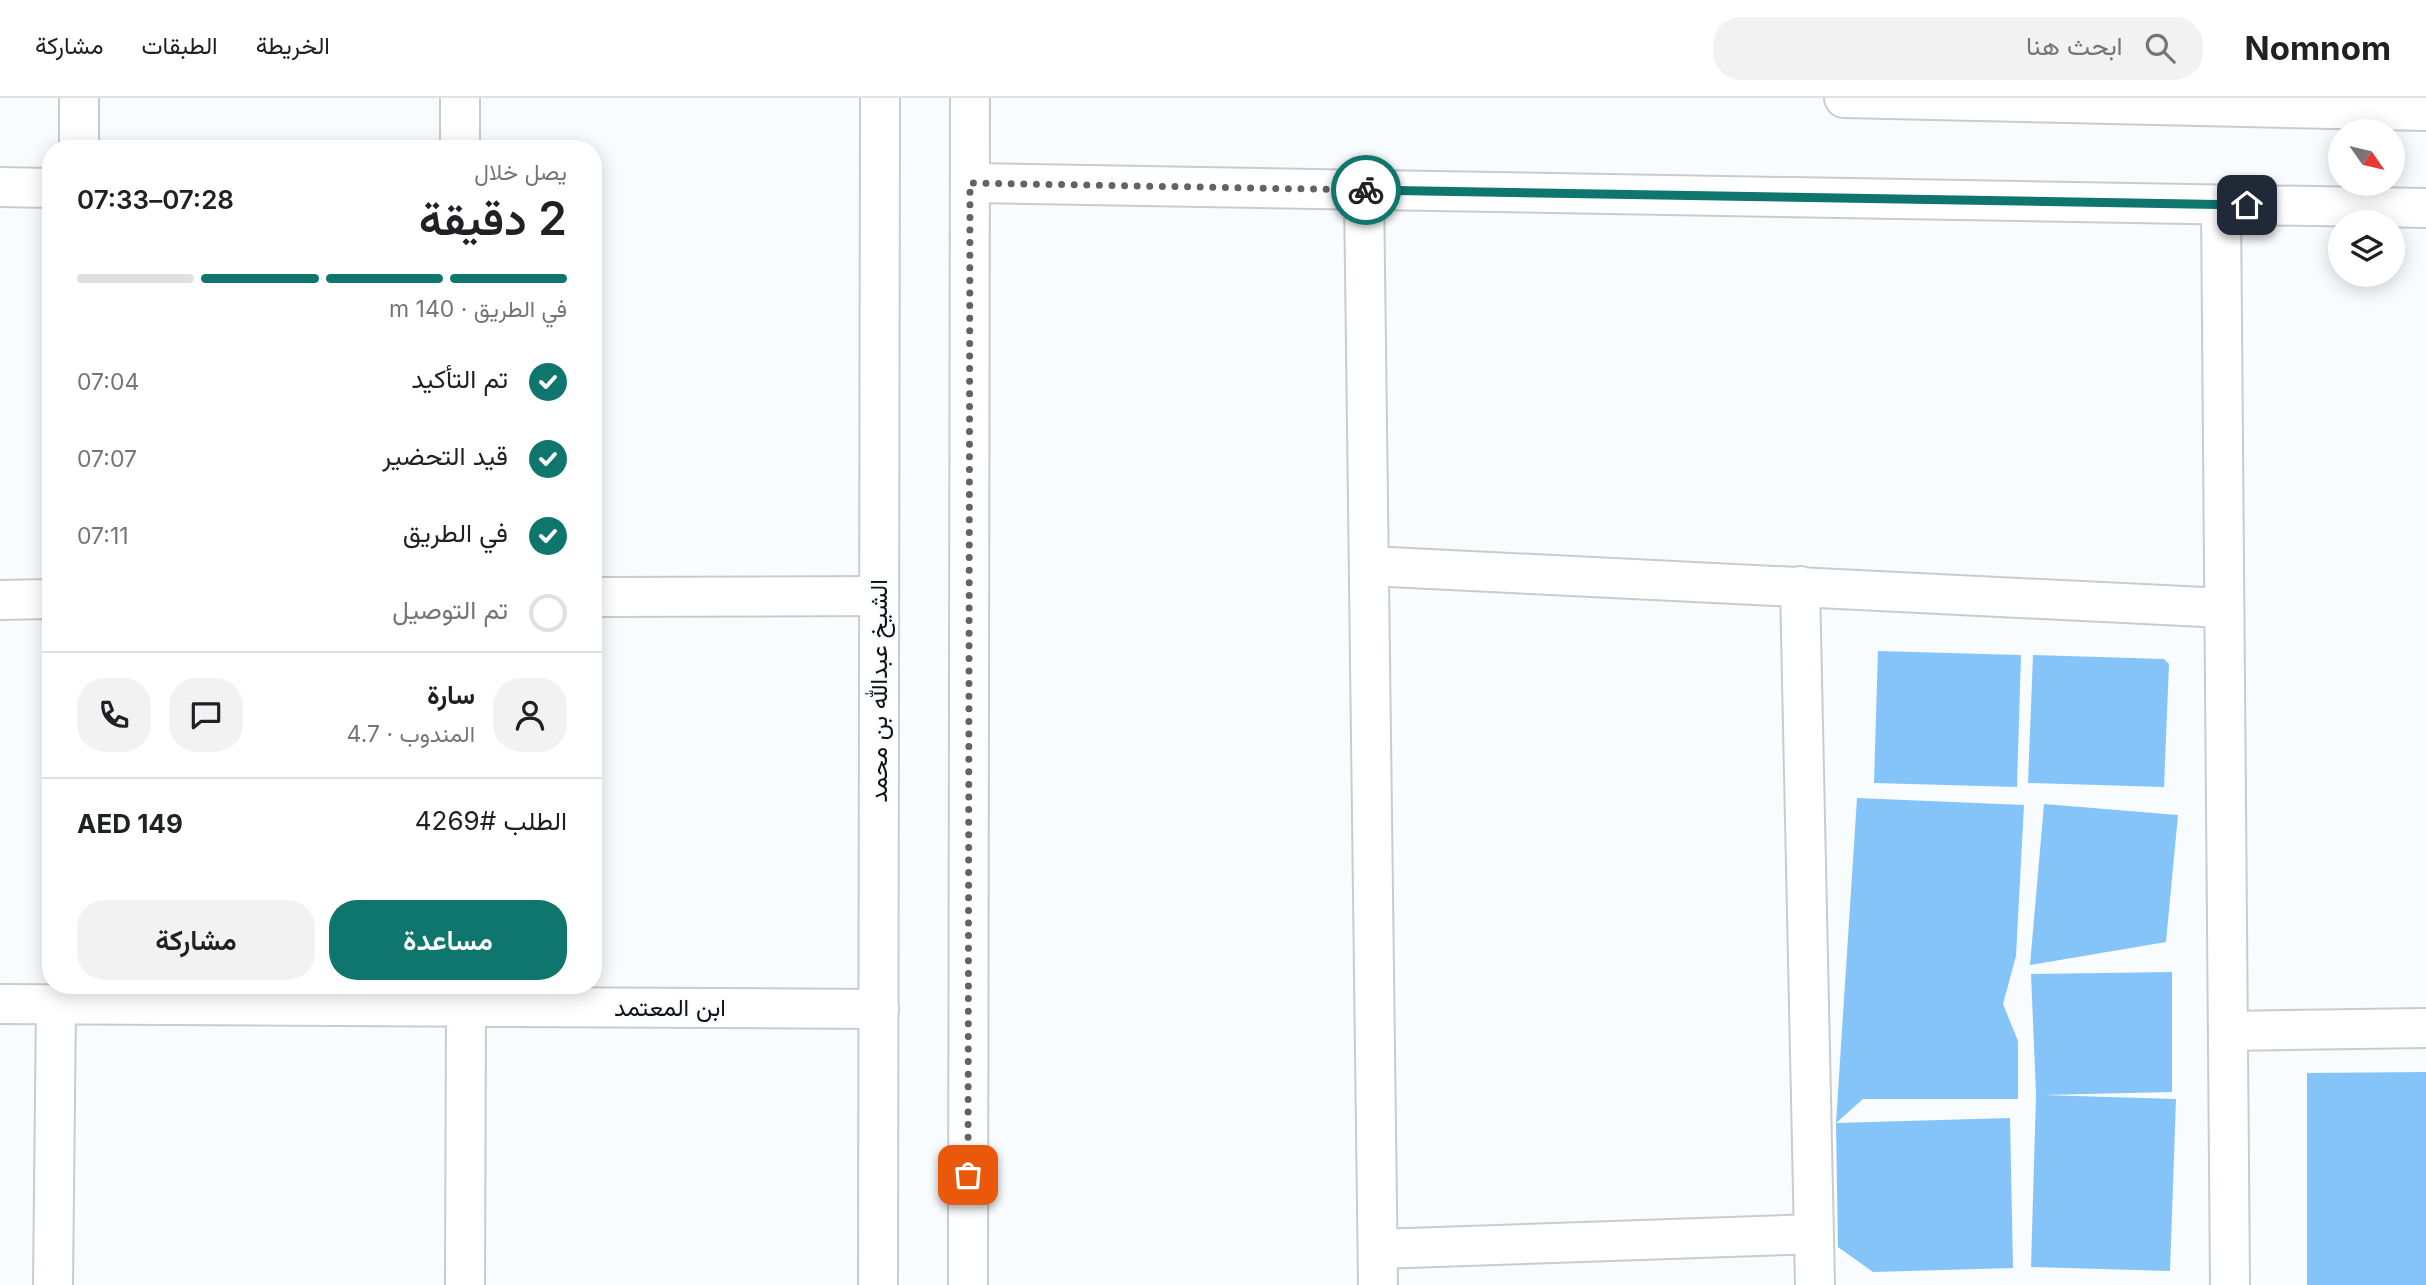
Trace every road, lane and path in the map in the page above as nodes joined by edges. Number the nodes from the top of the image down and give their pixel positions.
1 (79, 98) edge
2 (460, 98) edge
3 (880, 98) edge
4 (970, 98) edge
5 (1844, 98) edge
6 (2426, 111) edge
7 (79, 140) edge
8 (460, 140) edge
9 (970, 183) junction
10 (0, 187) edge
11 (42, 188) edge
12 (1364, 190) junction
13 (2221, 204) junction
14 (2426, 208) edge
15 (1369, 566) junction
16 (1800, 586) junction
17 (879, 596) junction
18 (602, 597) edge
19 (42, 599) edge
20 (0, 600) edge
21 (2224, 608) junction
22 (0, 1004) edge
23 (57, 1004) junction
24 (466, 1007) junction
25 (879, 1009) junction
26 (2426, 1028) edge
27 (2228, 1031) junction
28 (1814, 1234) junction
29 (1378, 1267) edge
30 (53, 1285) edge
31 (465, 1285) edge
32 (878, 1285) edge
33 (968, 1285) edge
34 (1815, 1285) edge
35 (2230, 1285) edge

1 - 7 street
2 - 8 street
3 - 17 street, الشيخ عبدالله بن محمد
4 - 9 street
5 - 6 street
9 - 12 street
9 - 33 street
10 - 11 street
12 - 13 street
12 - 15 street
13 - 14 street
13 - 21 street
15 - 16 street
15 - 29 street
16 - 21 street
16 - 28 street
17 - 18 street
17 - 25 street, الشيخ عبدالله بن محمد
19 - 20 street
21 - 27 street
22 - 23 street, ابن المعتمد
23 - 24 street, ابن المعتمد
23 - 30 street
24 - 25 street, ابن المعتمد
24 - 31 street
25 - 32 street, الشيخ عبدالله بن محمد
26 - 27 street
27 - 35 street
28 - 29 street
28 - 34 street

